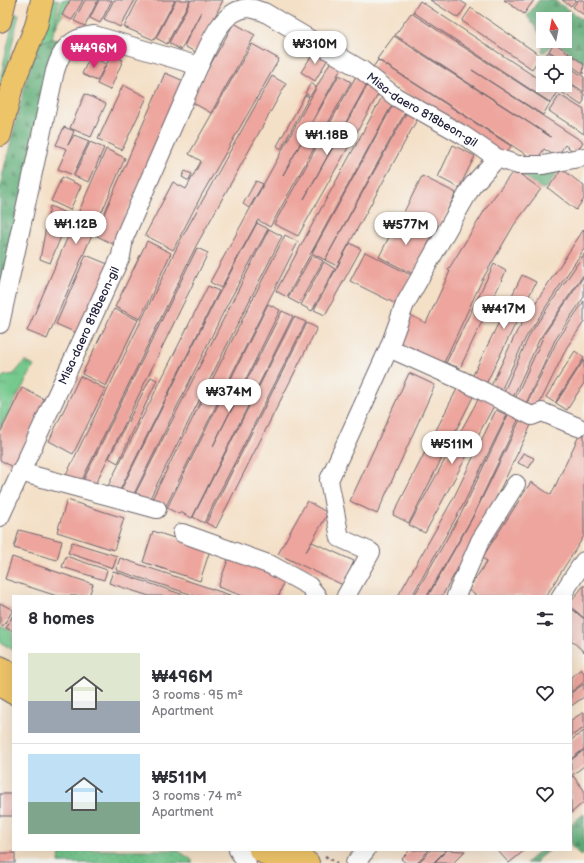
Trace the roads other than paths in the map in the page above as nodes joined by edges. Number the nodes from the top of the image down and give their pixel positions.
1 (5, 0) edge
2 (27, 0) edge
3 (42, 0) edge
4 (0, 21) edge
5 (199, 66) junction
6 (12, 86) junction
7 (0, 135) edge
8 (584, 157) edge
9 (497, 158) junction
10 (0, 324) edge
11 (389, 348) junction
12 (578, 427) dead end
13 (20, 472) junction
14 (516, 484) dead end
15 (157, 509) dead end
16 (0, 517) edge
17 (182, 533) dead end
18 (584, 561) edge
19 (316, 595) edge
20 (347, 595) edge
21 (456, 595) edge
22 (562, 595) edge
23 (0, 668) edge
24 (12, 674) edge
25 (0, 685) edge
26 (12, 692) edge
27 (239, 851) edge
28 (262, 851) edge
29 (290, 851) edge
30 (365, 851) edge
31 (247, 863) edge
32 (280, 863) edge
33 (308, 863) edge
34 (355, 863) edge

1 - 4 main road
2 - 6 main road
3 - 6 main road
5 - 9 lane, Misa-daero 818beon-gil
5 - 10 lane
5 - 13 lane, Misa-daero 818beon-gil
6 - 7 main road
8 - 9 lane, Misa-daero 818beon-gil
9 - 11 lane
11 - 12 lane
11 - 20 lane
13 - 15 lane
13 - 16 lane, Misa-daero 818beon-gil
14 - 21 lane
17 - 19 lane
18 - 22 lane
23 - 24 main road
25 - 26 main road
27 - 31 lane
28 - 32 main road
29 - 33 main road
30 - 34 lane

